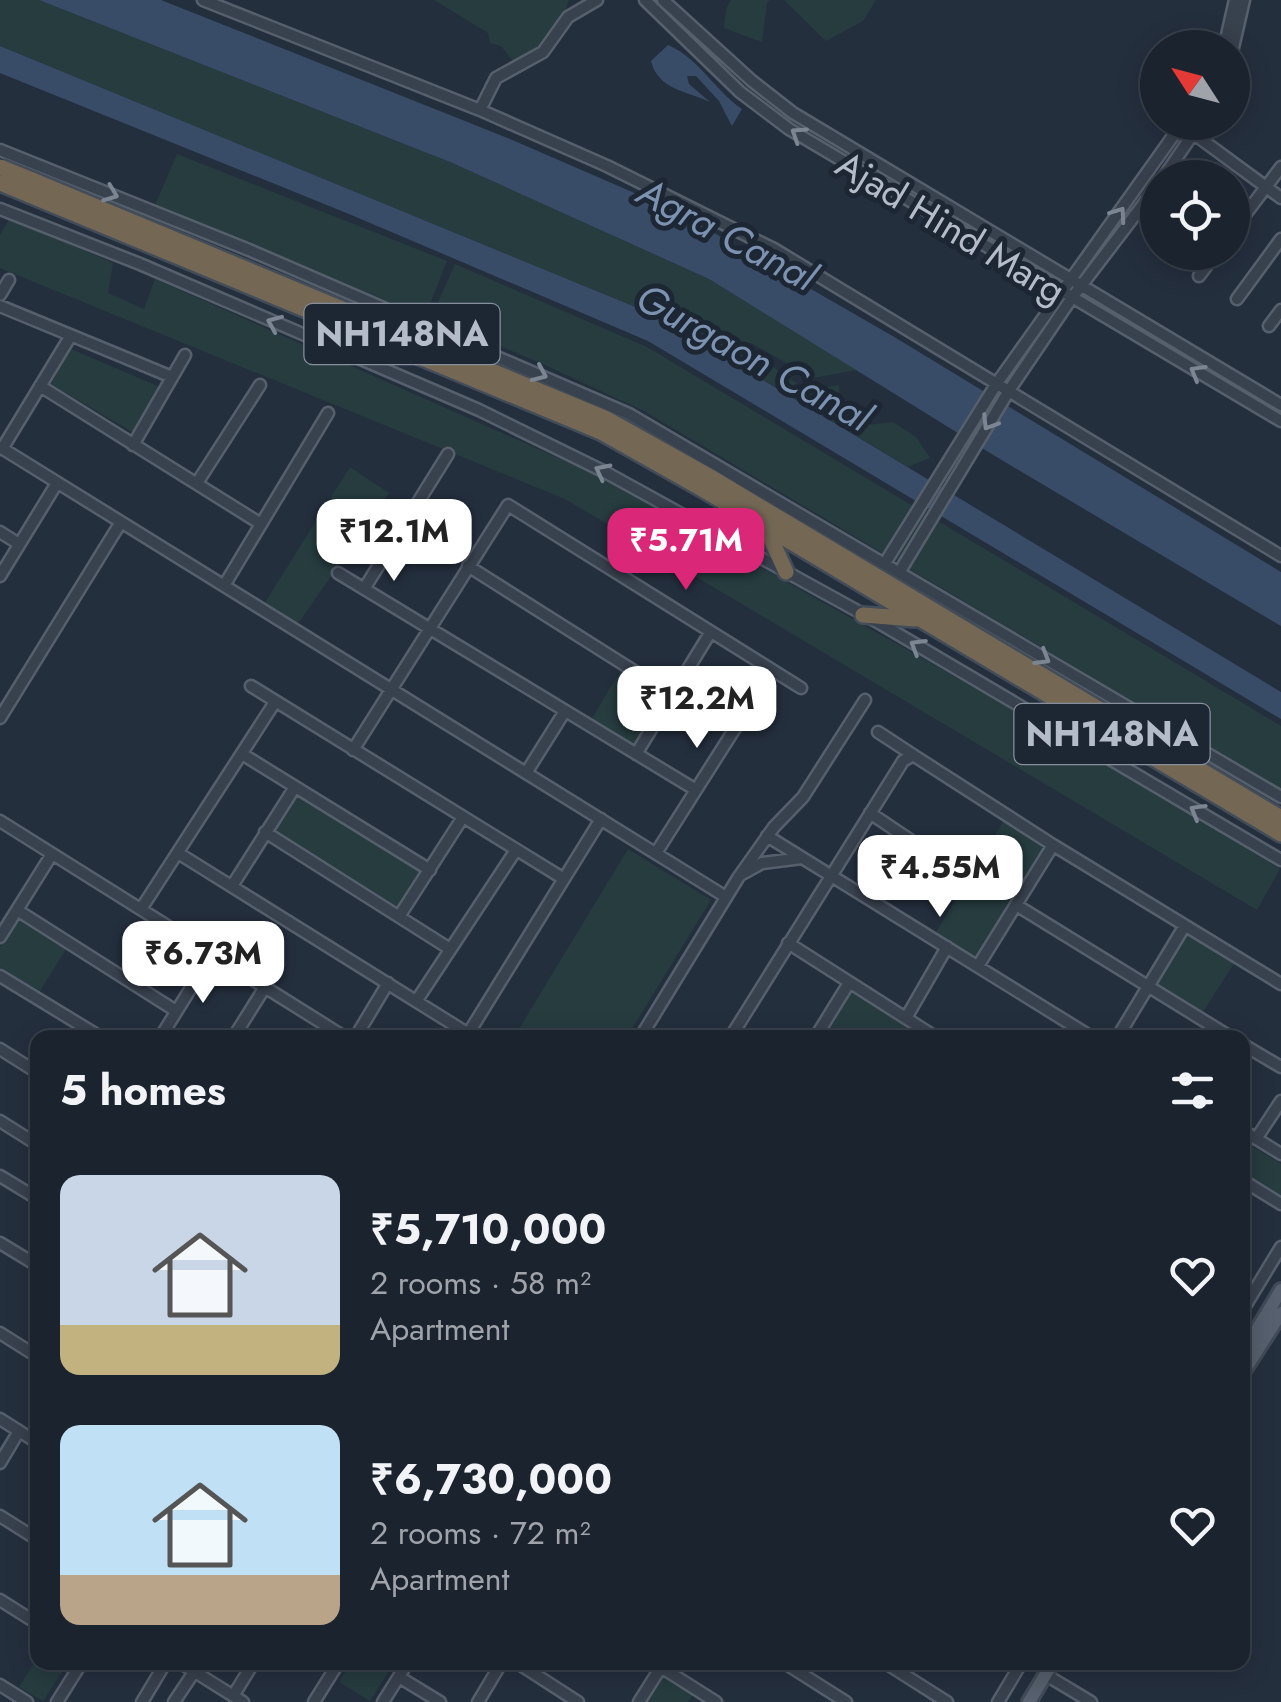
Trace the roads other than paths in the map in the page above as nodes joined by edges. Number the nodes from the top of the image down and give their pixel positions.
1 (203, 0) edge
2 (597, 0) edge
3 (644, 0) edge
4 (663, 0) edge
5 (1235, 0) edge
6 (1244, 0) edge
7 (1228, 30) edge
8 (1237, 30) edge
9 (480, 110) junction
10 (1171, 140) edge
11 (1202, 140) edge
12 (0, 150) edge
13 (20, 159) junction
14 (0, 167) edge
15 (1281, 167) edge
16 (0, 183) edge
17 (30, 187) junction
18 (1266, 187) junction
19 (1281, 198) edge
20 (0, 201) edge
21 (1140, 207) edge
22 (0, 208) edge
23 (1250, 208) edge
24 (1281, 240) edge
25 (1204, 270) edge
26 (1199, 276) dead end
27 (9, 280) dead end
28 (1076, 284) junction
29 (0, 295) edge
30 (1067, 296) junction
31 (1237, 300) dead end
32 (0, 306) edge
33 (1281, 310) edge
34 (1270, 326) dead end
35 (70, 337) junction
36 (185, 355) dead end
37 (172, 377) junction
38 (260, 385) dead end
39 (40, 386) junction
40 (995, 387) junction
41 (1008, 393) junction
42 (1281, 405) edge
43 (328, 413) dead end
44 (1281, 421) edge
45 (133, 444) junction
46 (958, 445) junction
47 (1, 448) edge
48 (448, 454) dead end
49 (969, 454) junction
50 (57, 483) junction
51 (197, 483) junction
52 (122, 522) junction
53 (261, 524) junction
54 (766, 530) junction
55 (0, 532) edge
56 (834, 534) junction
57 (812, 538) junction
58 (19, 544) junction
59 (1281, 556) edge
60 (885, 562) junction
61 (468, 566) junction
62 (900, 571) junction
63 (786, 572) junction
64 (338, 574) dead end
65 (0, 576) edge
66 (224, 584) junction
67 (364, 589) junction
68 (863, 614) junction
69 (919, 620) junction
70 (429, 628) junction
71 (710, 632) junction
72 (772, 670) junction
73 (251, 686) dead end
74 (801, 688) dead end
75 (0, 689) edge
76 (390, 690) junction
77 (672, 695) junction
78 (14, 697) junction
79 (865, 700) dead end
80 (275, 702) junction
81 (565, 711) junction
82 (0, 718) edge
83 (878, 732) dead end
84 (353, 750) junction
85 (242, 754) junction
86 (636, 754) junction
87 (912, 755) junction
88 (526, 773) junction
89 (296, 787) junction
90 (696, 790) junction
91 (1281, 797) edge
92 (870, 813) junction
93 (463, 817) junction
94 (1281, 818) edge
95 (601, 819) junction
96 (0, 821) edge
97 (266, 832) junction
98 (1281, 834) edge
99 (767, 836) junction
100 (1053, 845) junction
101 (516, 850) junction
102 (178, 852) junction
103 (52, 854) junction
104 (656, 854) junction
105 (802, 858) junction
106 (1281, 860) edge
107 (430, 870) junction
108 (962, 875) dead end
109 (832, 876) junction
110 (738, 878) junction
111 (564, 879) junction
112 (232, 886) junction
113 (726, 897) junction
114 (1016, 906) junction
115 (141, 909) junction
116 (17, 910) junction
117 (400, 915) junction
118 (1184, 927) junction
119 (0, 937) edge
120 (788, 943) junction
121 (947, 947) junction
122 (450, 949) junction
123 (212, 954) junction
124 (978, 966) junction
125 (0, 976) edge
126 (388, 983) junction
127 (849, 983) junction
128 (1281, 984) edge
129 (1149, 986) junction
130 (265, 987) junction
131 (417, 1000) junction
132 (176, 1012) junction
133 (906, 1018) junction
134 (89, 1030) edge
135 (165, 1030) edge
136 (238, 1030) edge
137 (333, 1030) edge
138 (359, 1030) edge
139 (462, 1030) edge
140 (475, 1030) edge
141 (645, 1030) edge
142 (735, 1030) edge
143 (821, 1030) edge
144 (925, 1030) edge
145 (1077, 1030) edge
146 (1122, 1030) edge
147 (1219, 1030) edge
148 (0, 1049) edge
149 (1250, 1049) edge
150 (30, 1068) edge
151 (1281, 1068) edge
152 (1281, 1101) edge
153 (0, 1121) edge
154 (1250, 1135) edge
155 (1256, 1139) junction
156 (30, 1140) edge
157 (1281, 1154) edge
158 (0, 1176) edge
159 (1250, 1185) edge
160 (30, 1194) edge
161 (1281, 1204) edge
162 (0, 1242) edge
163 (1281, 1248) edge
164 (30, 1261) edge
165 (1281, 1290) edge
166 (1250, 1296) edge
167 (1281, 1313) edge
168 (0, 1333) edge
169 (1250, 1342) edge
170 (30, 1351) edge
171 (1250, 1361) edge
172 (0, 1419) edge
173 (19, 1431) junction
174 (30, 1437) edge
175 (0, 1463) edge
176 (0, 1516) edge
177 (30, 1535) edge
178 (0, 1600) edge
179 (30, 1619) edge
180 (77, 1670) edge
181 (161, 1670) edge
182 (191, 1670) edge
183 (251, 1670) edge
184 (334, 1670) edge
185 (403, 1670) edge
186 (497, 1670) edge
187 (528, 1670) edge
188 (655, 1670) edge
189 (665, 1670) edge
190 (796, 1670) edge
191 (906, 1670) edge
192 (1017, 1670) edge
193 (194, 1672) junction
194 (1050, 1672) edge
195 (399, 1676) junction
196 (0, 1685) edge
197 (238, 1699) edge
198 (27, 1702) edge
199 (57, 1702) edge
200 (142, 1702) edge
201 (174, 1702) edge
202 (314, 1702) edge
203 (384, 1702) edge
204 (440, 1702) edge
205 (478, 1702) edge
206 (578, 1702) edge
207 (639, 1702) edge
208 (716, 1702) edge
209 (846, 1702) edge
210 (947, 1702) edge
211 (998, 1702) edge
212 (1029, 1702) edge
213 (1038, 1702) edge
214 (1090, 1702) edge

1 - 9 street
2 - 9 street
30 -> 3 street, Ajad Hind Marg
4 - 28 street
5 - 7 street
6 - 8 street
9 - 40 street
28 -> 10 street
11 - 18 street
12 - 13 street
13 - 20 street
13 -> 56 street
14 - 17 highway, NH148NA, bridge
15 - 18 street
16 - 17 highway, NH148NA, bridge
17 - 54 highway, NH148NA
17 - 57 highway, NH148NA
18 - 19 street
18 - 23 street
21 - 28 street
63 -> 22 street
24 - 31 street
25 - 26 street
27 - 29 street
28 - 30 street
28 - 42 street
30 - 40 street
30 - 41 street
44 -> 30 street, Ajad Hind Marg
32 - 35 street
33 - 34 street
35 - 37 street
35 - 39 street
36 - 37 street
37 - 45 street
38 - 51 street
39 - 45 street
39 - 47 street
40 - 41 street
40 - 46 street
41 -> 49 street
41 - 59 street
43 - 53 street
45 - 51 street
46 - 49 street
46 - 60 street
47 - 50 street
48 - 67 street
49 - 62 street
50 - 52 street
50 - 58 street
51 - 53 street
52 - 66 street
52 - 78 street
53 - 66 street
54 - 63 highway
54 - 69 highway, NH148NA
55 - 58 street
56 - 57 highway
56 - 60 street
57 - 94 highway, NH148NA
58 - 65 street
60 - 62 street
61 - 70 street
61 - 71 street
61 - 77 street
62 -> 91 street
63 - 68 street
64 - 67 street
66 - 76 street
67 - 70 street
68 - 69 highway
106 -> 68 street
69 - 98 highway, NH148NA
70 - 76 street
70 - 81 street
71 - 72 street
71 - 77 street
72 - 74 street
72 - 90 street
73 - 80 street
75 - 78 street
76 - 84 street
76 - 88 street
77 - 86 street
78 - 82 street
79 - 99 street
80 - 84 street
80 - 85 street
81 - 86 street
81 - 88 street
83 - 87 street
84 - 93 street
85 - 89 street
85 - 102 street
86 - 90 street
87 - 92 street
87 - 100 street
88 - 95 street
89 - 97 street
89 - 107 street
90 - 104 street
92 - 108 street
92 - 109 street
93 - 101 street
93 - 107 street
95 - 104 street
95 - 111 street
96 - 103 street
97 - 112 street
97 - 117 street
99 - 105 street
99 - 110 street
100 - 114 street
100 - 118 street
101 - 111 street
101 - 122 street
102 - 112 street
102 - 115 street
103 - 115 street
103 - 116 street
104 - 113 street
105 - 109 street
105 - 110 street
107 - 117 street
109 - 120 street
109 - 121 street
110 - 113 street
111 - 140 street
112 - 126 street
113 - 141 street
114 - 124 street
114 - 129 street
115 - 123 street
116 - 119 street
116 - 132 street
117 - 122 street
118 - 128 street
118 - 129 street
120 - 127 street
120 - 142 street
121 - 124 street
121 - 133 street
122 - 131 street
123 - 130 street
123 - 132 street
124 - 145 street
125 - 134 street
126 - 131 street
126 - 138 street
127 - 133 street
127 - 143 street
129 - 146 street
129 - 147 street
130 - 136 street
130 - 137 street
131 - 139 street
132 - 135 street
133 - 144 street
148 - 150 street
149 - 151 street
152 - 155 street
153 - 156 street
154 - 155 street
155 - 157 street
158 - 160 street
159 - 161 street
162 - 164 street
163 - 166 street
165 - 169 main road
167 - 171 main road
168 - 170 street
172 - 173 street
173 - 174 street
173 - 175 street
176 - 177 street
178 - 179 street
180 - 199 street
181 - 200 street
182 - 193 street
183 - 197 street
184 - 202 street
185 - 195 street
186 - 205 street
187 - 206 street
188 - 207 street
189 - 208 street
190 - 209 street
191 - 210 street
192 - 211 street
193 - 197 street
193 - 201 street
194 - 212 main road
194 - 213 main road
194 - 214 street
195 - 203 street
195 - 204 street
196 - 198 street

